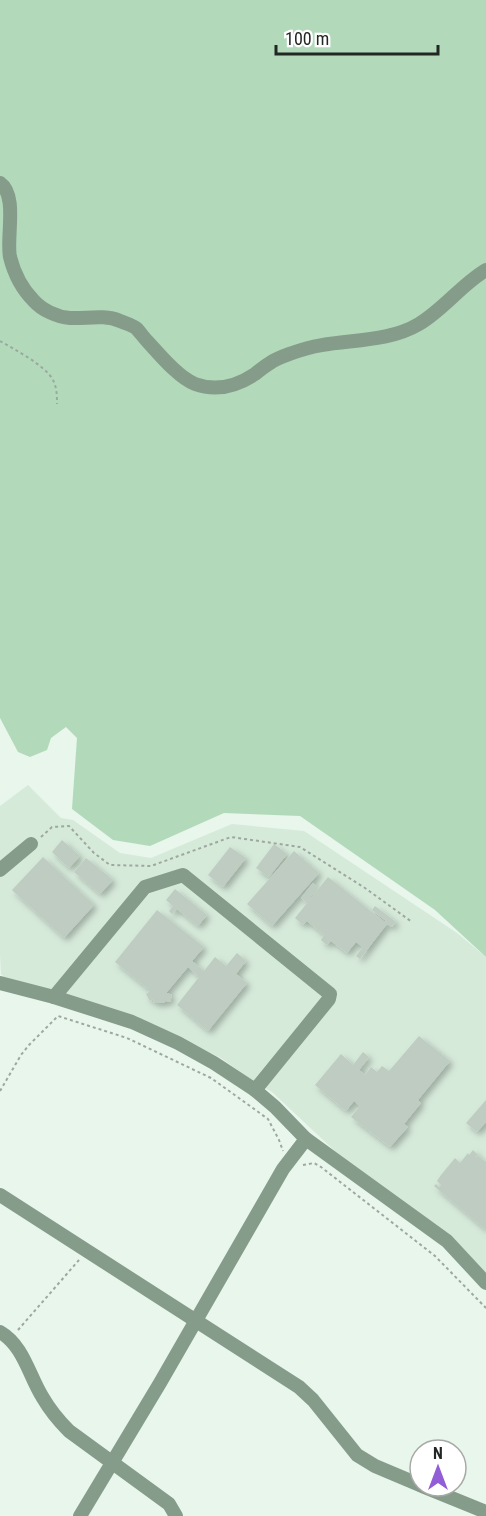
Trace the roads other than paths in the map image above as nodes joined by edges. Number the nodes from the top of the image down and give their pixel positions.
1 (0, 183) edge
2 (486, 270) edge
3 (31, 844) road end
4 (0, 870) edge
5 (0, 983) edge
6 (54, 998) junction
7 (255, 1090) junction
8 (306, 1140) junction
9 (0, 1195) edge
10 (486, 1283) edge
11 (195, 1320) junction
12 (5, 1336) edge
13 (112, 1463) junction
14 (408, 1480) edge
15 (451, 1498) edge
16 (486, 1512) edge
17 (80, 1516) edge
18 (176, 1516) edge

1 - 2 street
3 - 4 street
5 - 6 street
6 - 7 street
6 - 7 street
7 - 8 street
8 - 10 street
8 - 11 street
9 - 11 street
11 - 13 street
11 - 14 street
12 - 13 street
13 - 17 street
13 - 18 street
15 - 16 street

